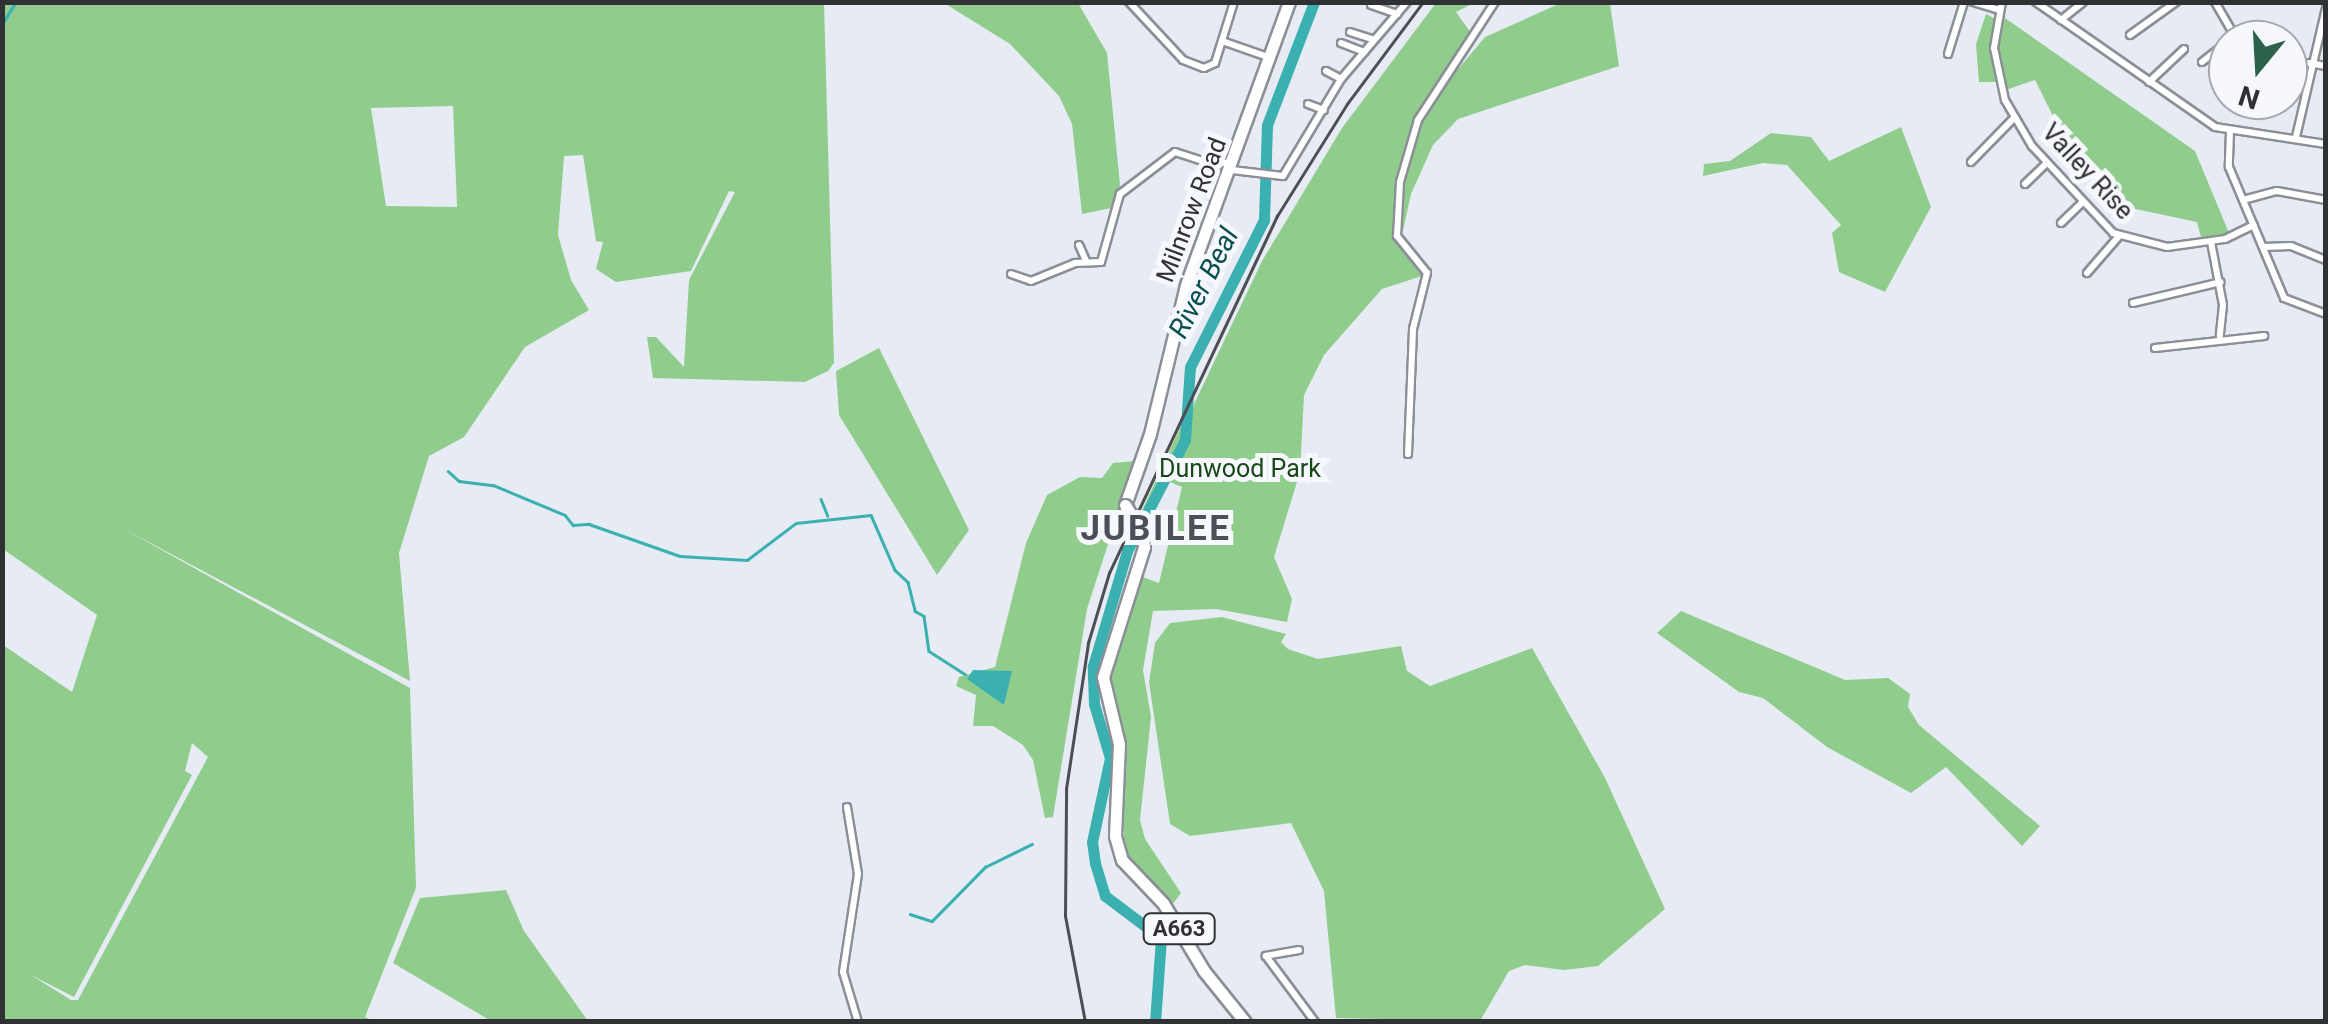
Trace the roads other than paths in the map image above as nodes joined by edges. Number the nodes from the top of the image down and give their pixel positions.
1 (1129, 2) edge
2 (1234, 2) edge
3 (1289, 2) edge
4 (1407, 2) edge
5 (1495, 2) edge
6 (1964, 2) edge
7 (1973, 2) edge
8 (2036, 2) edge
9 (2083, 2) edge
10 (2176, 2) edge
11 (2216, 2) edge
12 (2232, 2) edge
13 (1371, 4) edge
14 (2001, 6) edge
15 (2326, 8) edge
16 (2222, 9) junction
17 (1397, 14) junction
18 (2060, 20) junction
19 (2226, 20) edge
20 (1350, 32) dead end
21 (2130, 36) dead end
22 (1222, 40) junction
23 (1374, 40) junction
24 (1341, 44) dead end
25 (2184, 49) dead end
26 (1364, 52) junction
27 (1948, 54) dead end
28 (1270, 58) junction
29 (2208, 58) edge
30 (2202, 62) dead end
31 (2309, 63) junction
32 (2326, 66) edge
33 (1326, 71) dead end
34 (1341, 80) junction
35 (2150, 82) junction
36 (1308, 104) dead end
37 (1324, 110) junction
38 (2014, 118) junction
39 (2230, 131) junction
40 (2296, 137) junction
41 (2326, 144) edge
42 (1971, 162) dead end
43 (2046, 164) junction
44 (1233, 166) junction
45 (2025, 184) dead end
46 (2242, 200) junction
47 (2326, 200) edge
48 (2082, 203) junction
49 (2061, 223) dead end
50 (2254, 225) junction
51 (2119, 236) junction
52 (2211, 242) junction
53 (1080, 246) dead end
54 (2263, 248) junction
55 (2326, 260) edge
56 (1086, 261) junction
57 (2087, 273) dead end
58 (1012, 274) dead end
59 (2220, 282) junction
60 (2133, 303) dead end
61 (2326, 314) edge
62 (2220, 336) junction
63 (2264, 336) dead end
64 (2155, 348) dead end
65 (1408, 454) dead end
66 (848, 807) dead end
67 (1299, 950) dead end
68 (858, 1022) edge
69 (1245, 1022) edge
70 (1316, 1022) edge

1 - 22 street
2 - 22 street
3 - 28 main road, Milnrow Road / A663
4 - 17 street
5 - 65 street
6 - 27 street
7 - 14 street
8 - 18 street
9 - 18 street
10 - 21 street
11 - 16 street
12 - 16 street
13 - 17 street
14 - 38 street, Valley Rise
15 - 31 street
16 - 19 street
17 - 23 street
18 - 35 street
20 - 23 street
22 - 28 street
23 - 26 street
24 - 26 street
25 - 35 street
26 - 34 street
28 - 44 main road, Milnrow Road / A663
29 - 30 street
31 - 32 street
31 - 40 street
33 - 34 street
34 - 37 street
35 - 39 street
36 - 37 street
37 - 44 street
38 - 42 street
38 - 43 street, Valley Rise
39 - 40 street
39 - 46 street
40 - 41 street
43 - 45 street
43 - 48 street, Valley Rise
44 - 56 street
44 - 69 main road, Milnrow Road / A663, bridge
46 - 47 street
46 - 50 street
48 - 49 street
48 - 51 street, Valley Rise
50 - 52 street, Valley Rise
50 - 54 street
51 - 52 street, Valley Rise
51 - 57 street
52 - 59 street
53 - 56 street
54 - 55 street
54 - 61 street
56 - 58 street
59 - 60 street
59 - 62 street
62 - 63 street
62 - 64 street
66 - 68 street
67 - 70 street

